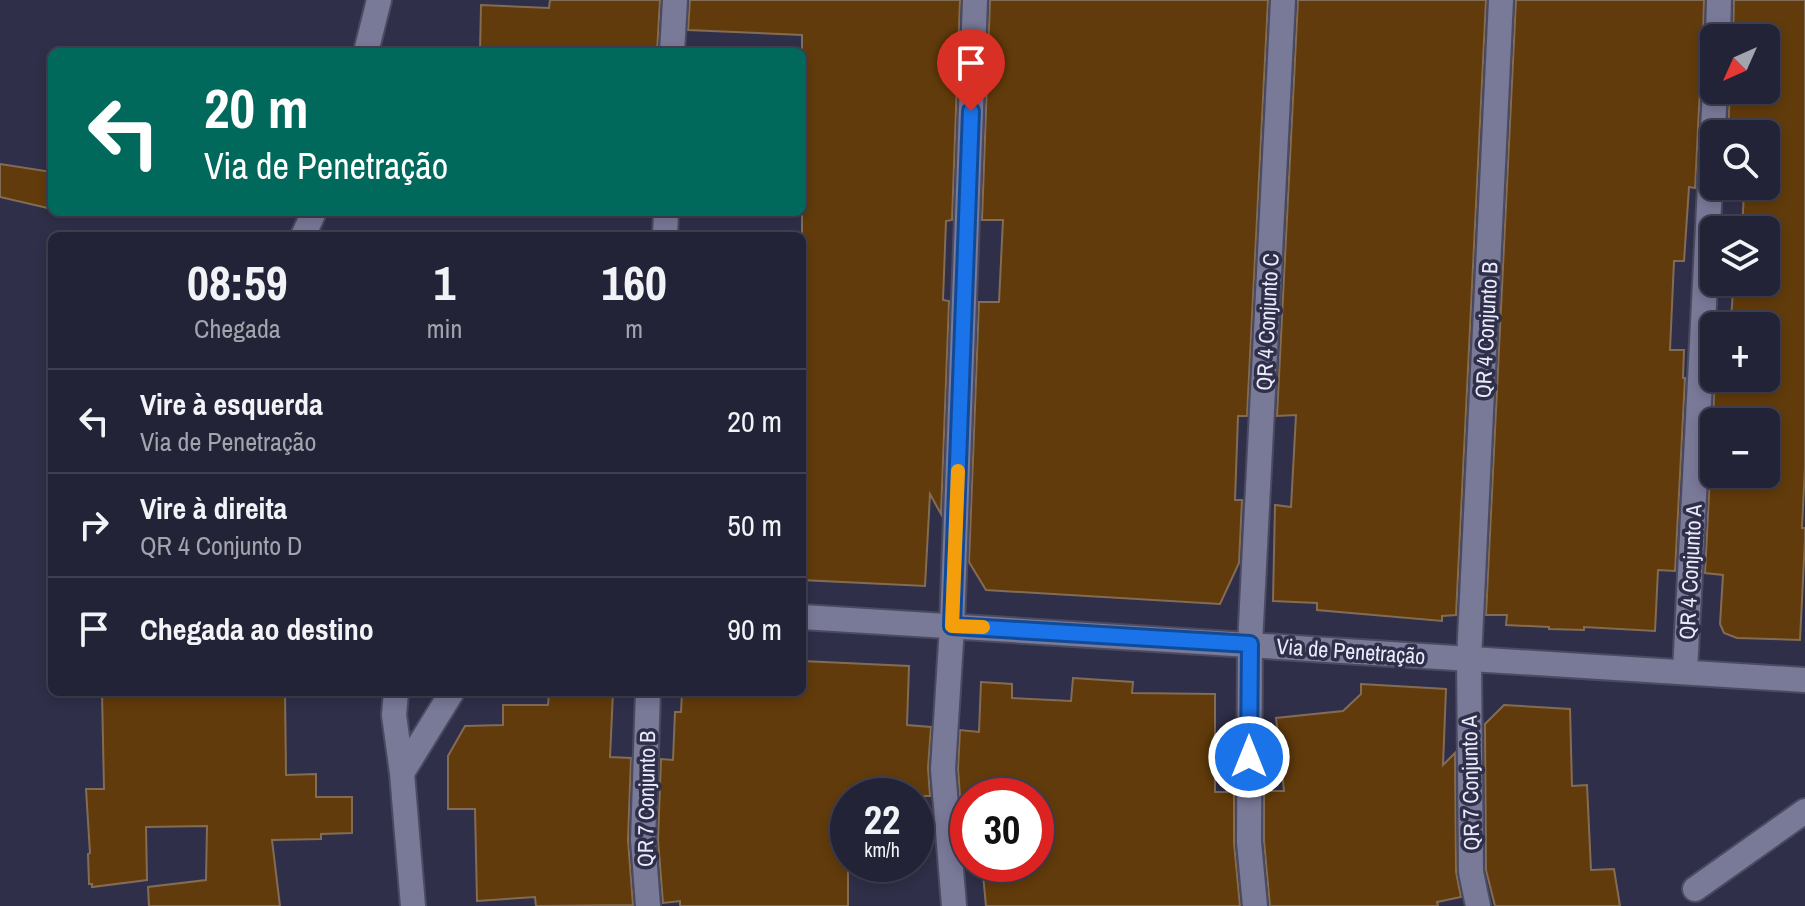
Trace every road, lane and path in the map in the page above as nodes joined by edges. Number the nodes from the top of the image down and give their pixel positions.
1 (379, 0) edge
2 (675, 0) edge
3 (975, 0) edge
4 (1283, 0) edge
5 (1501, 0) edge
6 (1719, 0) edge
7 (1718, 24) edge
8 (367, 48) edge
9 (672, 48) edge
10 (1714, 104) edge
11 (806, 617) edge
12 (952, 626) junction
13 (1250, 644) junction
14 (1469, 659) junction
15 (1685, 671) junction
16 (1805, 680) edge
17 (396, 696) edge
18 (450, 696) edge
19 (648, 696) edge
20 (402, 773) junction
21 (1805, 811) edge
22 (1695, 889) dead end
23 (413, 906) edge
24 (648, 906) edge
25 (954, 906) edge
26 (1255, 906) edge
27 (1478, 906) edge

1 - 8 street
2 - 9 street
3 - 12 street
4 - 13 street, QR 4 Conjunto C
5 - 14 street, QR 4 Conjunto B
6 - 7 street
10 - 15 street, QR 4 Conjunto A
11 - 12 street, Via de Penetração
12 - 13 street, Via de Penetração
12 - 25 street
13 - 14 street, Via de Penetração
13 - 26 street
14 - 15 street, Via de Penetração
14 - 27 street, QR 7 Conjunto A
15 - 16 street, Via de Penetração
17 - 20 street
18 - 20 street
19 - 24 street, QR 7 Conjunto B
20 - 23 street
21 - 22 street

